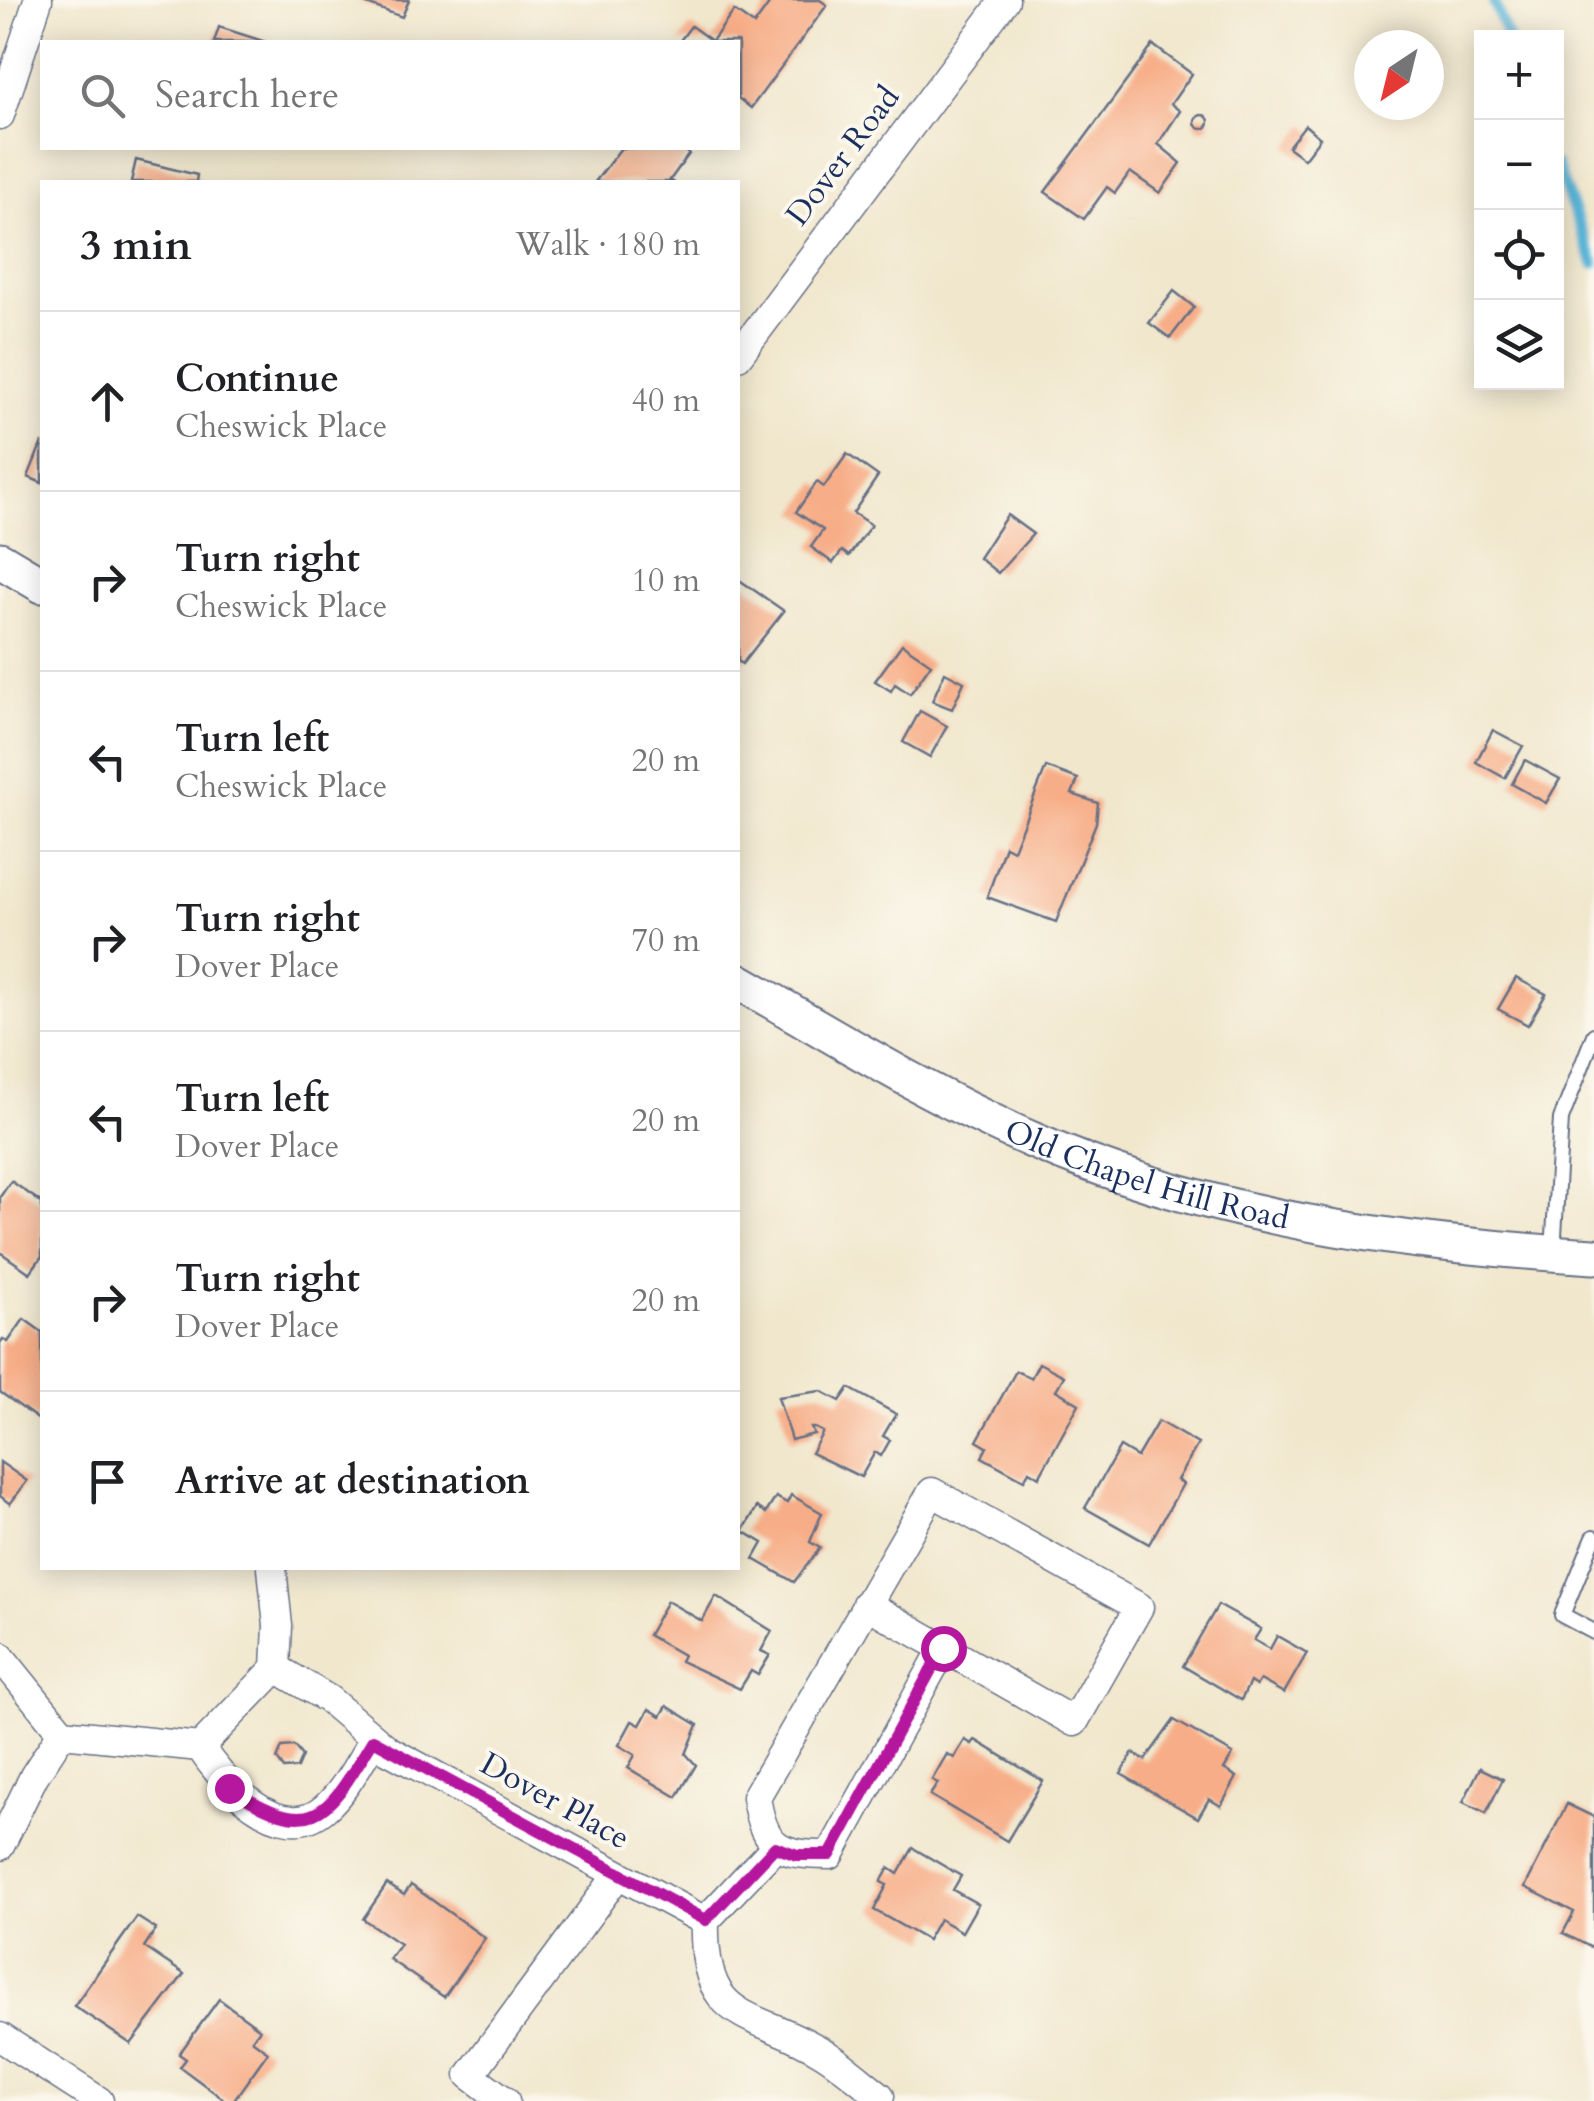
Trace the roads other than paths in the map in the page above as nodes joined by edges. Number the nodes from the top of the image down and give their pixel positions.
1 (38, 0) edge
2 (1005, 0) edge
3 (0, 114) edge
4 (740, 353) edge
5 (0, 560) edge
6 (40, 584) edge
7 (740, 982) edge
8 (1594, 1035) edge
9 (1554, 1253) junction
10 (1594, 1256) edge
11 (1594, 1537) edge
12 (272, 1570) edge
13 (866, 1604) junction
14 (1594, 1632) edge
15 (943, 1648) junction
16 (0, 1656) edge
17 (276, 1668) junction
18 (62, 1733) junction
19 (373, 1740) junction
20 (200, 1747) junction
21 (0, 1846) edge
22 (775, 1847) junction
23 (617, 1876) junction
24 (706, 1920) junction
25 (0, 2037) edge
26 (99, 2101) edge
27 (505, 2101) edge
28 (877, 2101) edge

1 - 3 street
2 - 4 street, Dover Road
5 - 6 street
7 - 9 street, Old Chapel Hill Road
8 - 9 lane
9 - 10 street, Old Chapel Hill Road
11 - 14 lane
12 - 17 street
13 - 15 street
13 - 15 street
13 - 22 street
15 - 22 street
16 - 18 street
17 - 19 street, Dover Place
17 - 20 street
18 - 20 street
18 - 21 street
19 - 20 street
19 - 23 street, Dover Place
22 - 24 street
23 - 24 street, Dover Place
23 - 27 street
24 - 28 street
25 - 26 street

